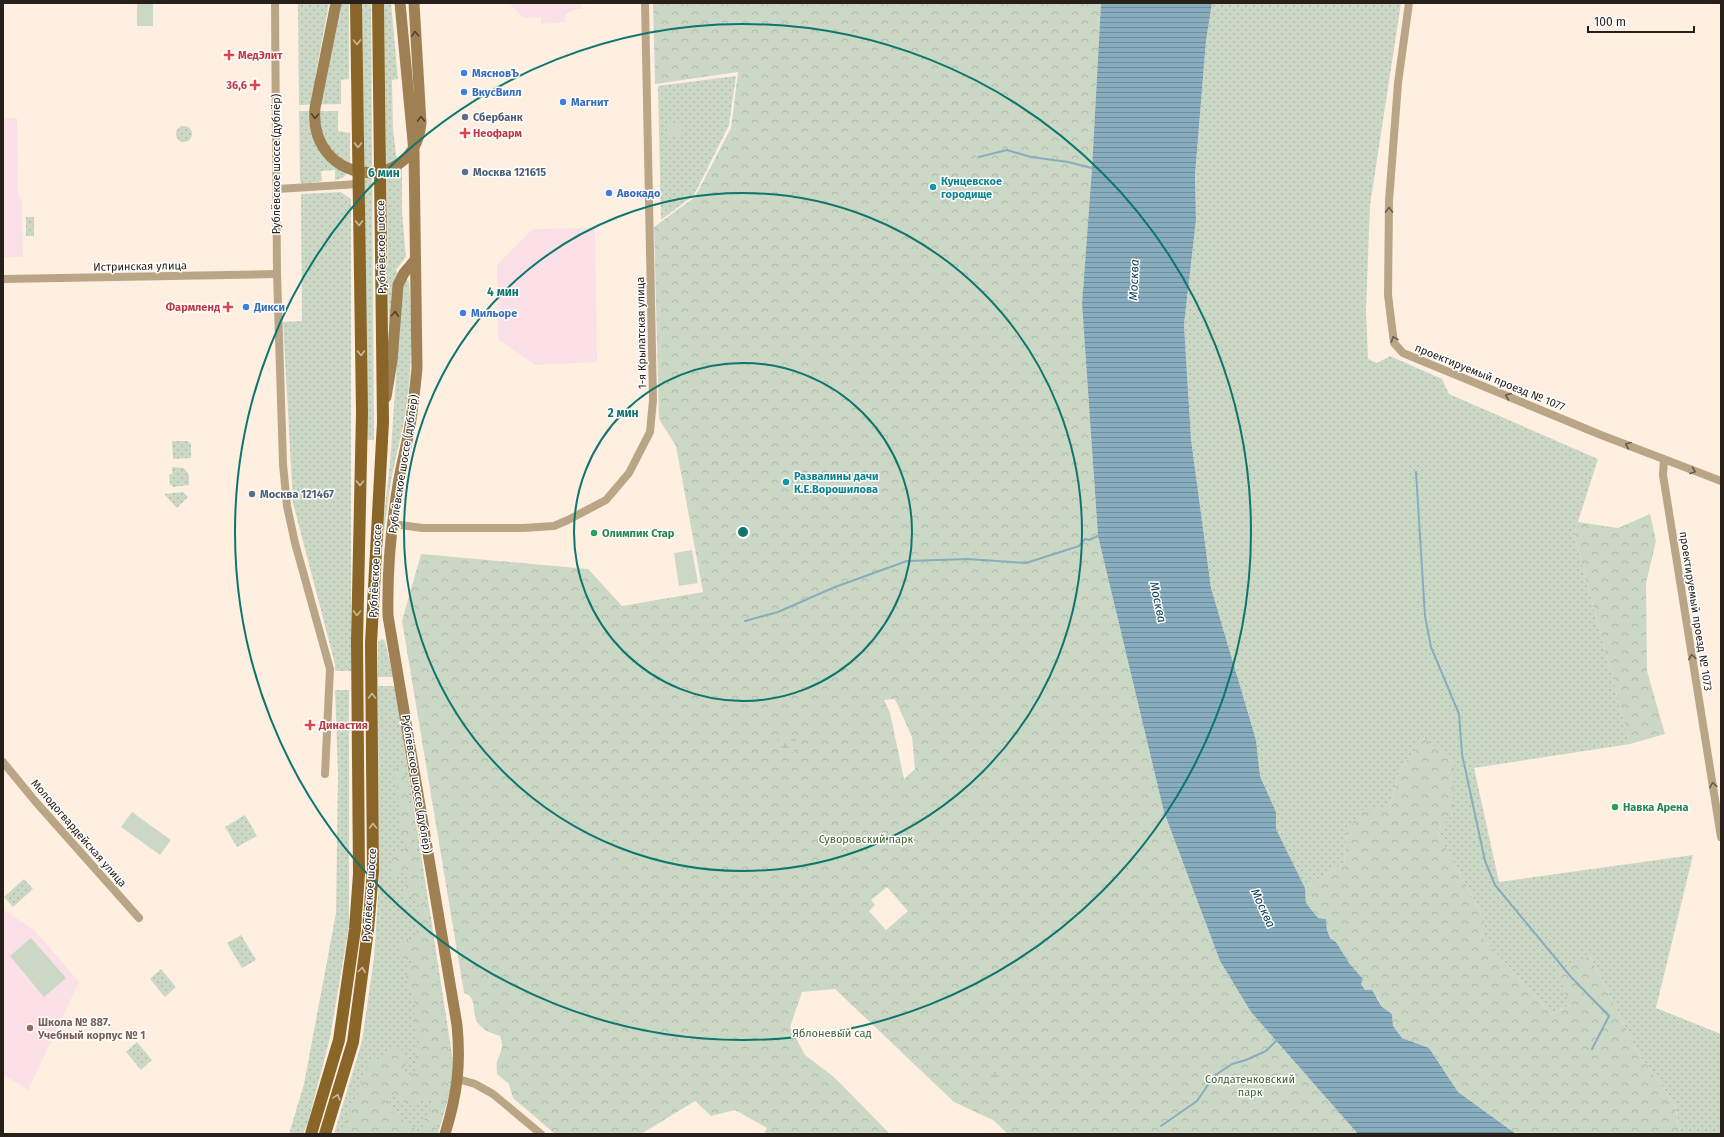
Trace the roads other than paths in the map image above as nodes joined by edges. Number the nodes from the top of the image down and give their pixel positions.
1 (275, 3) edge
2 (336, 3) edge
3 (356, 3) edge
4 (378, 3) edge
5 (400, 3) edge
6 (414, 3) edge
7 (645, 3) edge
8 (1409, 3) edge
9 (359, 184) junction
10 (277, 189) junction
11 (415, 260) junction
12 (277, 274) junction
13 (3, 279) edge
14 (383, 422) junction
15 (1664, 460) junction
16 (1721, 481) edge
17 (393, 524) junction
18 (3, 762) edge
19 (325, 774) dead end
20 (1721, 837) edge
21 (139, 918) dead end
22 (458, 1079) junction
23 (312, 1134) edge
24 (325, 1134) edge
25 (445, 1134) edge
26 (541, 1134) edge

1 - 10 street, Рублёвское шоссе (дублёр)
2 -> 6 street
3 -> 9 main road, Рублёвское шоссе
4 - 14 main road, Рублёвское шоссе
5 - 11 street, Рублёвское шоссе (дублёр)
7 - 17 street, 1-я Крылатская улица
15 -> 8 street, проектируемый проезд № 1077
9 - 10 street
9 -> 23 main road, Рублёвское шоссе
10 - 12 street, Рублёвское шоссе (дублёр)
14 -> 11 street
11 - 17 street, Рублёвское шоссе (дублёр)
12 - 13 street, Истринская улица
12 - 19 street, Рублёвское шоссе (дублёр)
24 -> 14 main road, Рублёвское шоссе
15 -> 16 street, проектируемый проезд № 1077
20 -> 15 street, проектируемый проезд № 1073
17 - 22 street, Рублёвское шоссе (дублёр)
18 - 21 street, Молодогвардейская улица
22 - 25 street, Рублёвское шоссе (дублёр)
22 - 26 street

